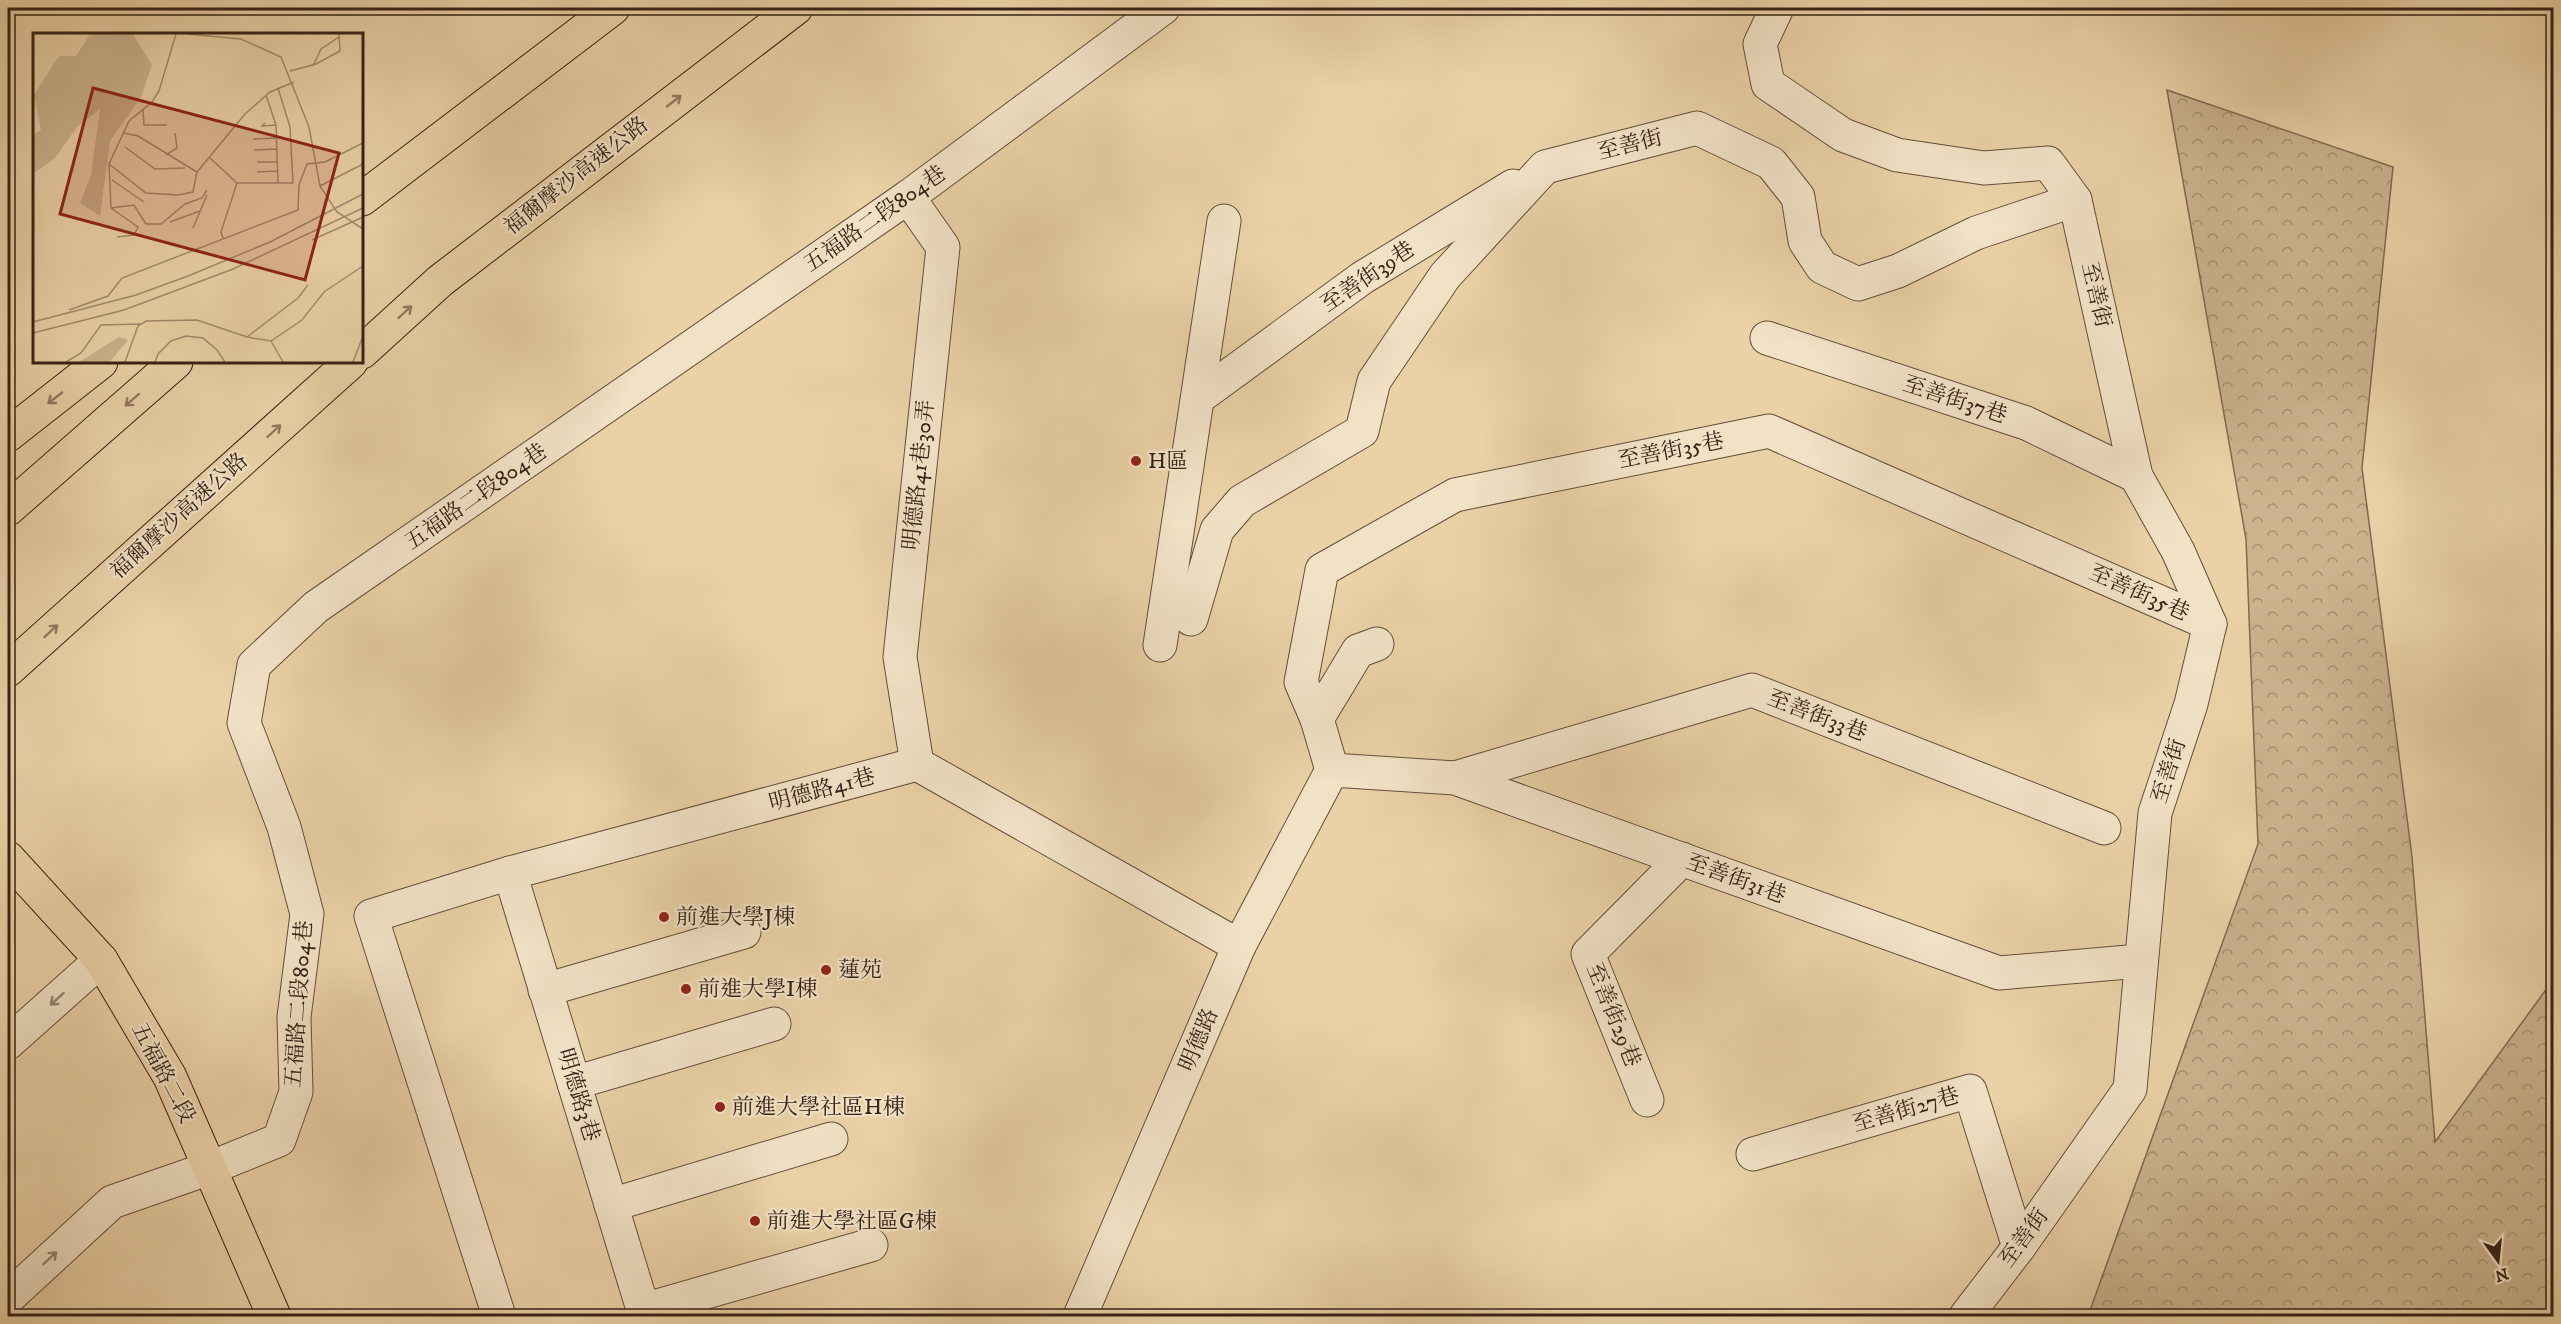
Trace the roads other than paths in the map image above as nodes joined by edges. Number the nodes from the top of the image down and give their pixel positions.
1 (603, 8) edge
2 (613, 8) edge
3 (796, 8) edge
4 (1163, 8) edge
5 (1777, 8) edge
6 (1545, 167) junction
7 (363, 175) edge
8 (908, 197) junction
9 (363, 198) edge
10 (2074, 200) junction
11 (1224, 221) dead end
12 (1767, 339) dead end
13 (363, 351) edge
14 (100, 363) edge
15 (175, 363) edge
16 (350, 363) edge
17 (1198, 398) junction
18 (8, 435) edge
19 (2136, 476) junction
20 (8, 509) edge
21 (1191, 619) dead end
22 (2210, 624) junction
23 (1160, 645) dead end
24 (1377, 645) dead end
25 (8, 670) edge
26 (1317, 719) junction
27 (917, 764) junction
28 (1332, 770) junction
29 (1455, 778) junction
30 (2104, 828) dead end
31 (8, 858) edge
32 (1682, 859) junction
33 (510, 873) junction
34 (744, 932) dead end
35 (1239, 946) junction
36 (101, 960) junction
37 (2140, 961) junction
38 (545, 990) junction
39 (774, 1024) dead end
40 (8, 1043) edge
41 (574, 1083) junction
42 (1647, 1100) dead end
43 (831, 1139) dead end
44 (1753, 1155) dead end
45 (210, 1168) junction
46 (611, 1205) junction
47 (871, 1245) dead end
48 (2019, 1248) junction
49 (8, 1298) edge
50 (644, 1313) edge
51 (274, 1317) edge
52 (499, 1317) edge
53 (1080, 1317) edge
54 (1966, 1317) edge

1 - 7 main road
2 - 9 main road
13 -> 3 main road, 福爾摩沙高速公路
4 - 8 street, 五福路二段804巷
5 - 10 street, 至善街
6 - 10 street, 至善街
6 - 17 street, 至善街39巷
6 - 21 street
8 - 27 street, 明德路41巷30弄
8 - 45 street, 五福路二段804巷
10 - 19 street, 至善街
11 - 17 street
12 - 19 street, 至善街37巷
14 -> 18 main road
15 -> 20 main road
25 -> 16 main road, 福爾摩沙高速公路
17 - 23 street
19 - 22 street, 至善街
22 - 26 street, 至善街35巷
22 - 37 street, 至善街
24 - 26 street
26 - 28 street, 至善街35巷
27 - 33 street, 明德路41巷
27 - 35 street
28 - 29 street, 至善街31巷
28 - 35 street, 明德路
29 - 30 street, 至善街33巷
29 - 32 street, 至善街31巷
31 - 36 main road, 五福路二段
32 - 37 street, 至善街31巷
32 - 42 street, 至善街29巷
33 - 38 street, 明德路3巷
33 - 52 street, 明德路41巷
34 - 38 street
35 - 53 street, 明德路
36 -> 40 street
36 - 45 main road, 五福路二段
37 - 48 street, 至善街
38 - 41 street, 明德路3巷
39 - 41 street
41 - 46 street, 明德路3巷
43 - 46 street
44 - 48 street, 至善街27巷
49 -> 45 street, 五福路二段804巷
45 - 51 main road, 五福路二段
46 - 50 street, 明德路3巷
47 - 50 street
48 - 54 street, 至善街

